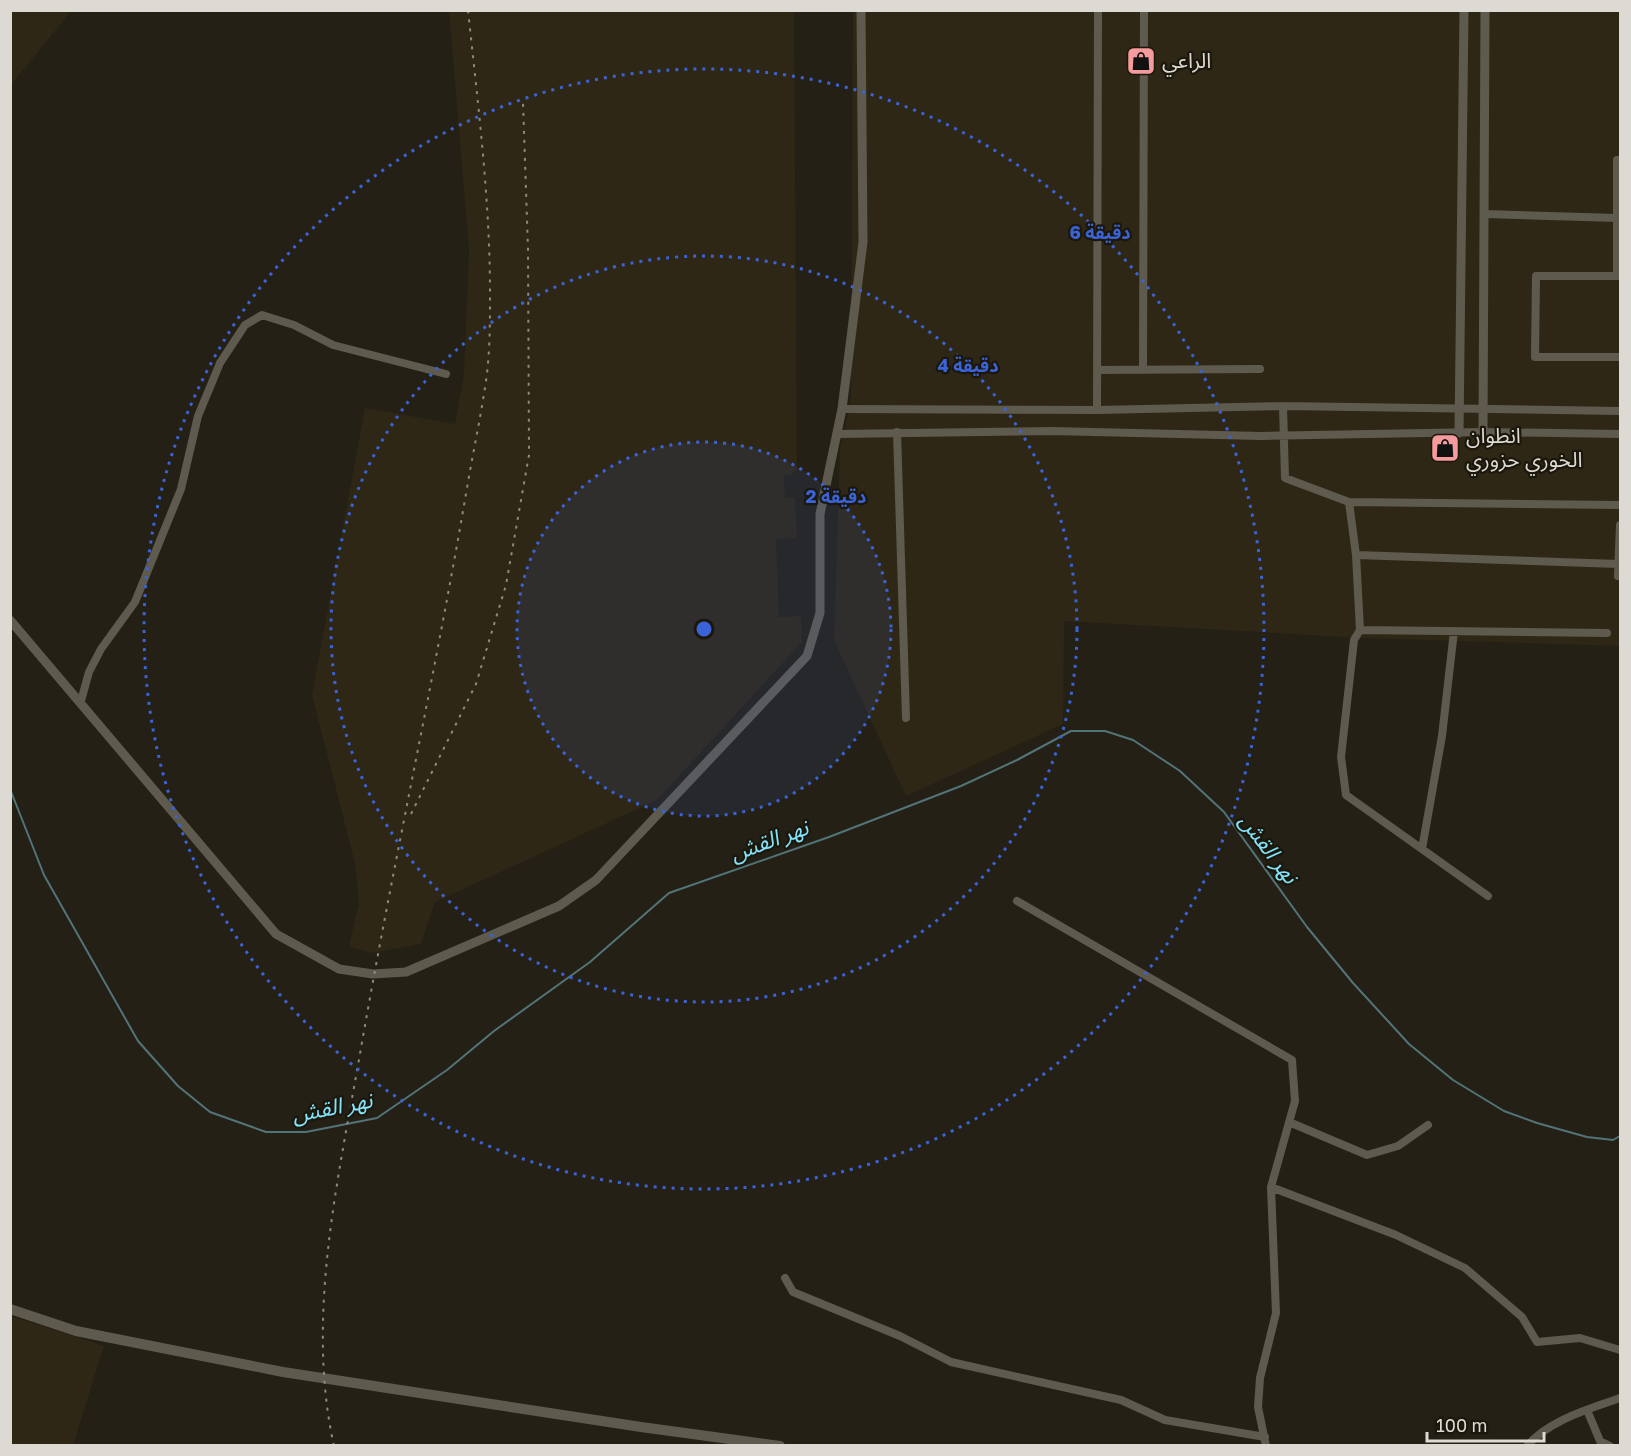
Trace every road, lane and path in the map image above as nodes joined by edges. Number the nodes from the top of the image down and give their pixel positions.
1 (861, 10) edge
2 (1098, 10) edge
3 (1144, 10) edge
4 (1464, 10) edge
5 (1485, 10) edge
6 (1620, 160) edge
7 (1485, 214) junction
8 (1617, 218) junction
9 (1619, 276) edge
10 (1620, 357) edge
11 (1260, 369) dead end
12 (1097, 370) junction
13 (1143, 370) junction
14 (447, 374) dead end
15 (1283, 406) junction
16 (842, 409) junction
17 (1458, 409) junction
18 (1483, 409) junction
19 (1097, 410) junction
20 (1620, 411) edge
21 (897, 432) junction
22 (1483, 432) junction
23 (1459, 433) junction
24 (838, 434) junction
25 (1620, 434) edge
26 (1284, 435) junction
27 (1349, 502) junction
28 (1620, 505) edge
29 (1620, 525) edge
30 (1356, 555) junction
31 (1618, 564) junction
32 (1620, 576) edge
33 (10, 620) edge
34 (1360, 630) junction
35 (1454, 631) junction
36 (1607, 633) dead end
37 (81, 701) junction
38 (906, 718) dead end
39 (1422, 849) junction
40 (1488, 896) dead end
41 (1017, 901) dead end
42 (1289, 1122) junction
43 (1428, 1125) dead end
44 (1271, 1187) junction
45 (785, 1278) dead end
46 (10, 1309) edge
47 (1620, 1350) edge
48 (1620, 1398) edge
49 (1587, 1410) junction
50 (1266, 1441) edge
51 (780, 1446) edge
52 (1527, 1446) edge
53 (1610, 1446) edge

1 - 16 street
2 - 12 street
3 - 13 street
4 - 17 street
5 - 7 street
6 - 8 street
7 - 8 street
7 - 18 street
8 - 9 street
9 - 10 street
11 - 13 street
12 - 13 street
12 - 19 street
14 - 37 street
15 - 17 street
15 - 19 street
15 - 26 street
16 - 19 street
16 - 24 street
17 - 18 street
17 - 23 street
18 - 20 street
18 - 22 street
21 - 24 street
21 - 26 street
21 - 38 street
22 - 23 street
22 - 25 street
23 - 26 street
24 - 37 street
26 - 27 street
27 - 28 street
27 - 30 street
29 - 31 street
30 - 31 street
30 - 34 street
31 - 32 street
33 - 37 street
34 - 35 street
34 - 39 street
35 - 36 street
35 - 39 street
39 - 40 street
41 - 42 street
42 - 43 street
42 - 44 street
44 - 47 street
44 - 50 street
45 - 50 street
46 - 51 main road
48 - 49 street
49 - 52 street
49 - 53 street

